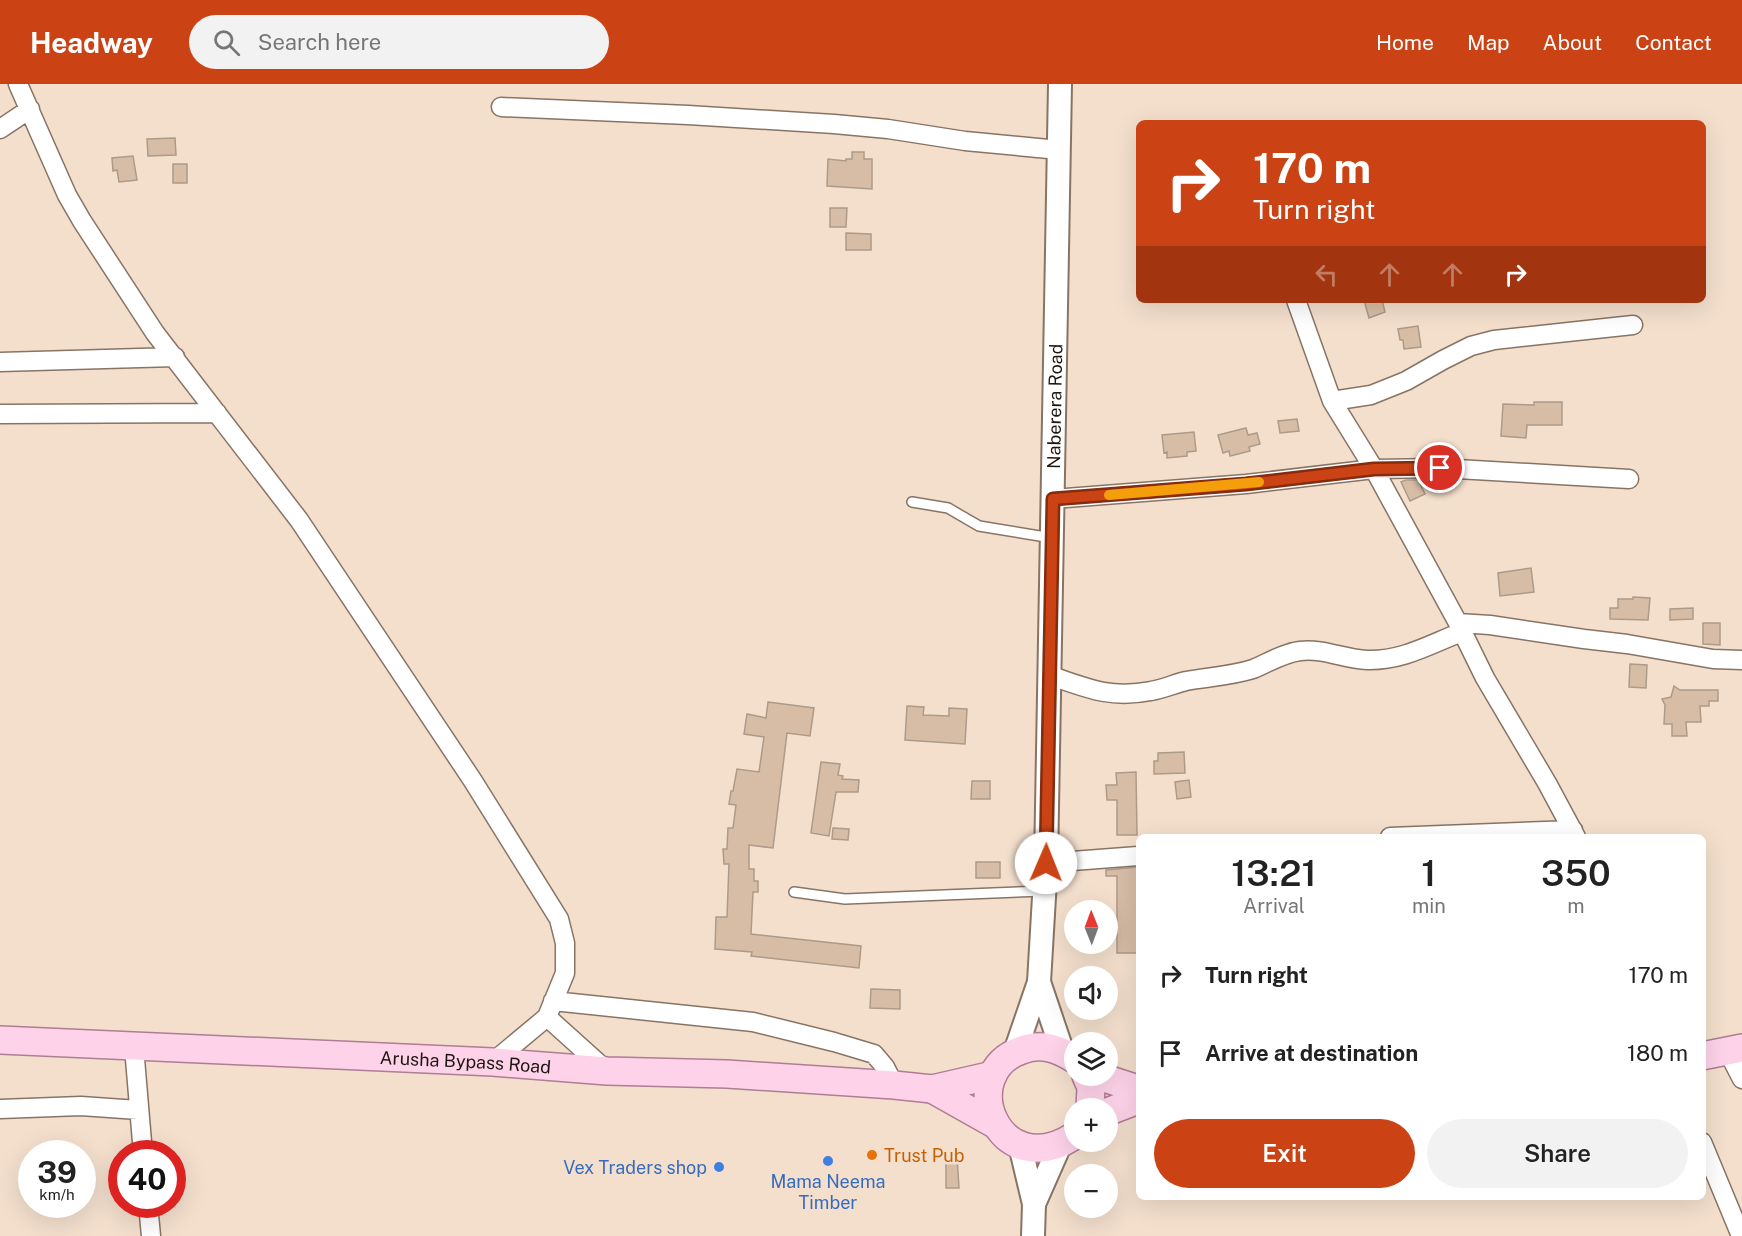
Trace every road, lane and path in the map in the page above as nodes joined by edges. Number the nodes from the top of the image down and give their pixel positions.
1 (18, 84) edge
2 (1060, 84) edge
3 (501, 107) dead end
4 (30, 109) junction
5 (0, 129) edge
6 (1059, 150) junction
7 (1297, 303) edge
8 (1633, 325) dead end
9 (175, 357) junction
10 (0, 362) edge
11 (1332, 401) junction
12 (217, 413) junction
13 (0, 414) edge
14 (1374, 469) junction
15 (1629, 480) dead end
16 (1053, 499) junction
17 (912, 502) dead end
18 (1052, 538) junction
19 (1460, 628) junction
20 (1742, 660) edge
21 (1049, 675) junction
22 (1574, 833) edge
23 (1528, 834) edge
24 (1136, 856) edge
25 (1046, 863) junction
26 (1045, 891) junction
27 (794, 892) dead end
28 (1039, 982) junction
29 (550, 1009) junction
30 (0, 1040) edge
31 (1064, 1045) edge
32 (134, 1047) junction
33 (1724, 1051) edge
34 (1015, 1052) junction
35 (1064, 1053) edge
36 (493, 1062) junction
37 (607, 1071) junction
38 (993, 1075) junction
39 (1742, 1079) edge
40 (1118, 1082) edge
41 (894, 1085) junction
42 (1136, 1088) edge
43 (932, 1089) junction
44 (1136, 1101) edge
45 (1118, 1108) edge
46 (0, 1109) edge
47 (138, 1110) junction
48 (996, 1125) junction
49 (141, 1140) edge
50 (1064, 1141) edge
51 (1020, 1145) junction
52 (1064, 1146) edge
53 (1706, 1152) edge
54 (1034, 1204) junction
55 (149, 1218) edge
56 (151, 1236) edge
57 (1033, 1236) edge
58 (1741, 1236) edge

1 - 4 street
2 - 6 street, Naberera Road
3 - 6 street
4 - 5 street
4 - 9 street
6 - 16 street, Naberera Road
7 - 11 street
8 - 11 street
9 - 10 street
9 - 12 street
11 - 14 street
12 - 13 street
12 - 29 street
14 - 15 street
14 - 16 street
14 - 19 street
16 - 18 street, Naberera Road
17 - 18 lane
18 - 21 street, Naberera Road
19 - 20 street
19 - 21 street
19 - 22 street
21 - 25 street, Naberera Road
22 - 23 street
24 - 25 street
25 - 26 street, Naberera Road
26 - 27 lane
26 - 28 street, Naberera Road
28 - 31 street, Naberera Road
28 - 34 street, Naberera Road
29 - 36 street
29 - 37 street
29 - 41 street
30 - 32 main road, Arusha Bypass Road
32 - 36 main road, Arusha Bypass Road
32 - 47 street
33 - 39 street
34 - 35 main road
34 - 38 main road
36 - 37 main road, Arusha Bypass Road
37 - 41 main road, Arusha Bypass Road
38 - 43 main road, Arusha Bypass Road
38 - 48 main road
40 - 42 main road
41 - 43 main road, Arusha Bypass Road
43 - 48 main road, Arusha Bypass Road
44 - 45 main road
46 - 47 street
47 - 49 street
48 - 51 main road, Arusha Bypass Road
50 - 51 main road
51 - 54 street
52 - 54 street
53 - 58 street
54 - 57 street
55 - 56 street

